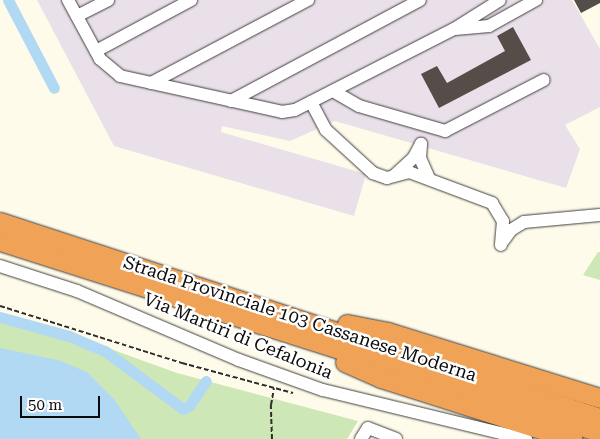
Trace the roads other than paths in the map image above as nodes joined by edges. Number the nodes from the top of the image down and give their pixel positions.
1 (68, 0) edge
2 (108, 0) edge
3 (191, 0) edge
4 (308, 0) edge
5 (420, 0) edge
6 (500, 0) edge
7 (536, 0) edge
8 (77, 16) junction
9 (454, 29) junction
10 (96, 51) junction
11 (544, 80) dead end
12 (151, 83) junction
13 (333, 91) junction
14 (231, 101) junction
15 (311, 102) junction
16 (395, 175) junction
17 (429, 178) junction
18 (600, 215) edge
19 (0, 222) edge
20 (0, 241) edge
21 (0, 266) edge
22 (274, 319) junction
23 (600, 398) edge
24 (600, 418) edge
25 (600, 432) edge
26 (475, 433) edge
27 (362, 439) edge
28 (396, 439) edge
29 (526, 439) edge
30 (572, 439) edge

1 - 8 street
2 - 8 street
3 - 10 street
4 - 12 street
5 - 14 street
6 - 9 street
7 - 9 street
8 - 10 street
9 - 13 street
10 - 12 street
11 - 13 street
12 - 14 street
13 - 15 street
14 - 15 street
15 - 16 street
16 - 17 street
16 - 17 street
17 - 18 street
19 - 22 highway, Strada Provinciale 103 Cassanese Moderna
20 - 22 highway, Strada Provinciale 103 Cassanese Moderna
21 - 26 street, Via Martiri di Cefalonia
22 - 23 highway
22 - 24 highway, Strada Provinciale 103 Cassanese Moderna
22 - 25 highway, Strada Provinciale 103 Cassanese Moderna
22 - 30 highway
26 - 29 street, Via Martiri di Cefalonia
27 - 28 street

